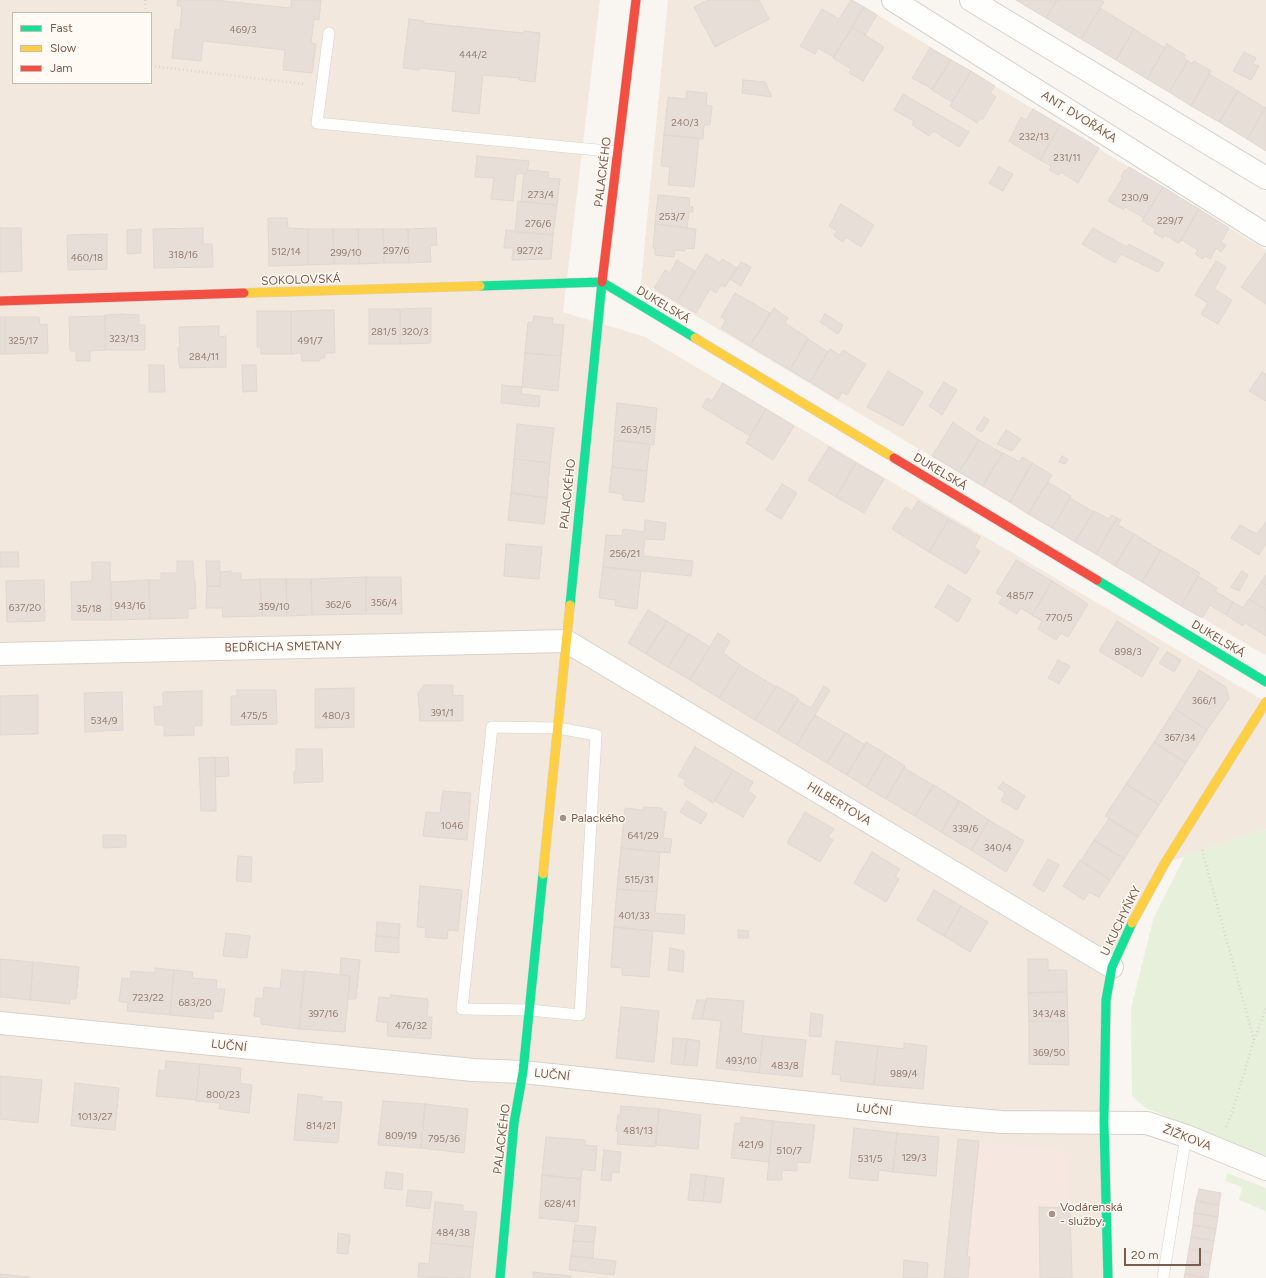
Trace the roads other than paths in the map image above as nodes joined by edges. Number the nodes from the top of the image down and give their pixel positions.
1 (636, 0) edge
2 (892, 0) edge
3 (971, 0) edge
4 (329, 33) dead end
5 (618, 152) junction
6 (1266, 178) edge
7 (1266, 234) edge
8 (602, 282) junction
9 (0, 301) edge
10 (566, 641) junction
11 (0, 654) edge
12 (1266, 682) edge
13 (1266, 702) edge
14 (558, 728) junction
15 (1112, 967) junction
16 (530, 1010) junction
17 (0, 1023) edge
18 (523, 1072) junction
19 (1104, 1122) junction
20 (1186, 1136) junction
21 (1266, 1169) edge
22 (500, 1278) edge
23 (1108, 1278) edge
24 (1163, 1278) edge

1 - 5 street, PALACKÉHO
2 - 7 street, ANT. DVOŘÁKA
3 - 6 street
4 - 5 lane
5 - 8 street, PALACKÉHO
8 - 9 street, SOKOLOVSKÁ
8 - 10 street, PALACKÉHO
8 - 12 street, DUKELSKÁ
10 - 11 street, BEDŘICHA SMETANY
10 - 14 street, PALACKÉHO
10 - 15 street, HILBERTOVA
13 - 15 street, U KUCHYŇKY
14 - 16 street, PALACKÉHO
14 - 16 lane
14 - 16 lane
15 - 19 street, U KUCHYŇKY
16 - 18 street, PALACKÉHO
17 - 18 street, LUČNÍ
18 - 19 street, LUČNÍ
18 - 22 street, PALACKÉHO
19 - 20 street, ŽIŽKOVA
19 - 23 street, U KUCHYŇKY
20 - 21 street, ŽIŽKOVA
20 - 24 lane

